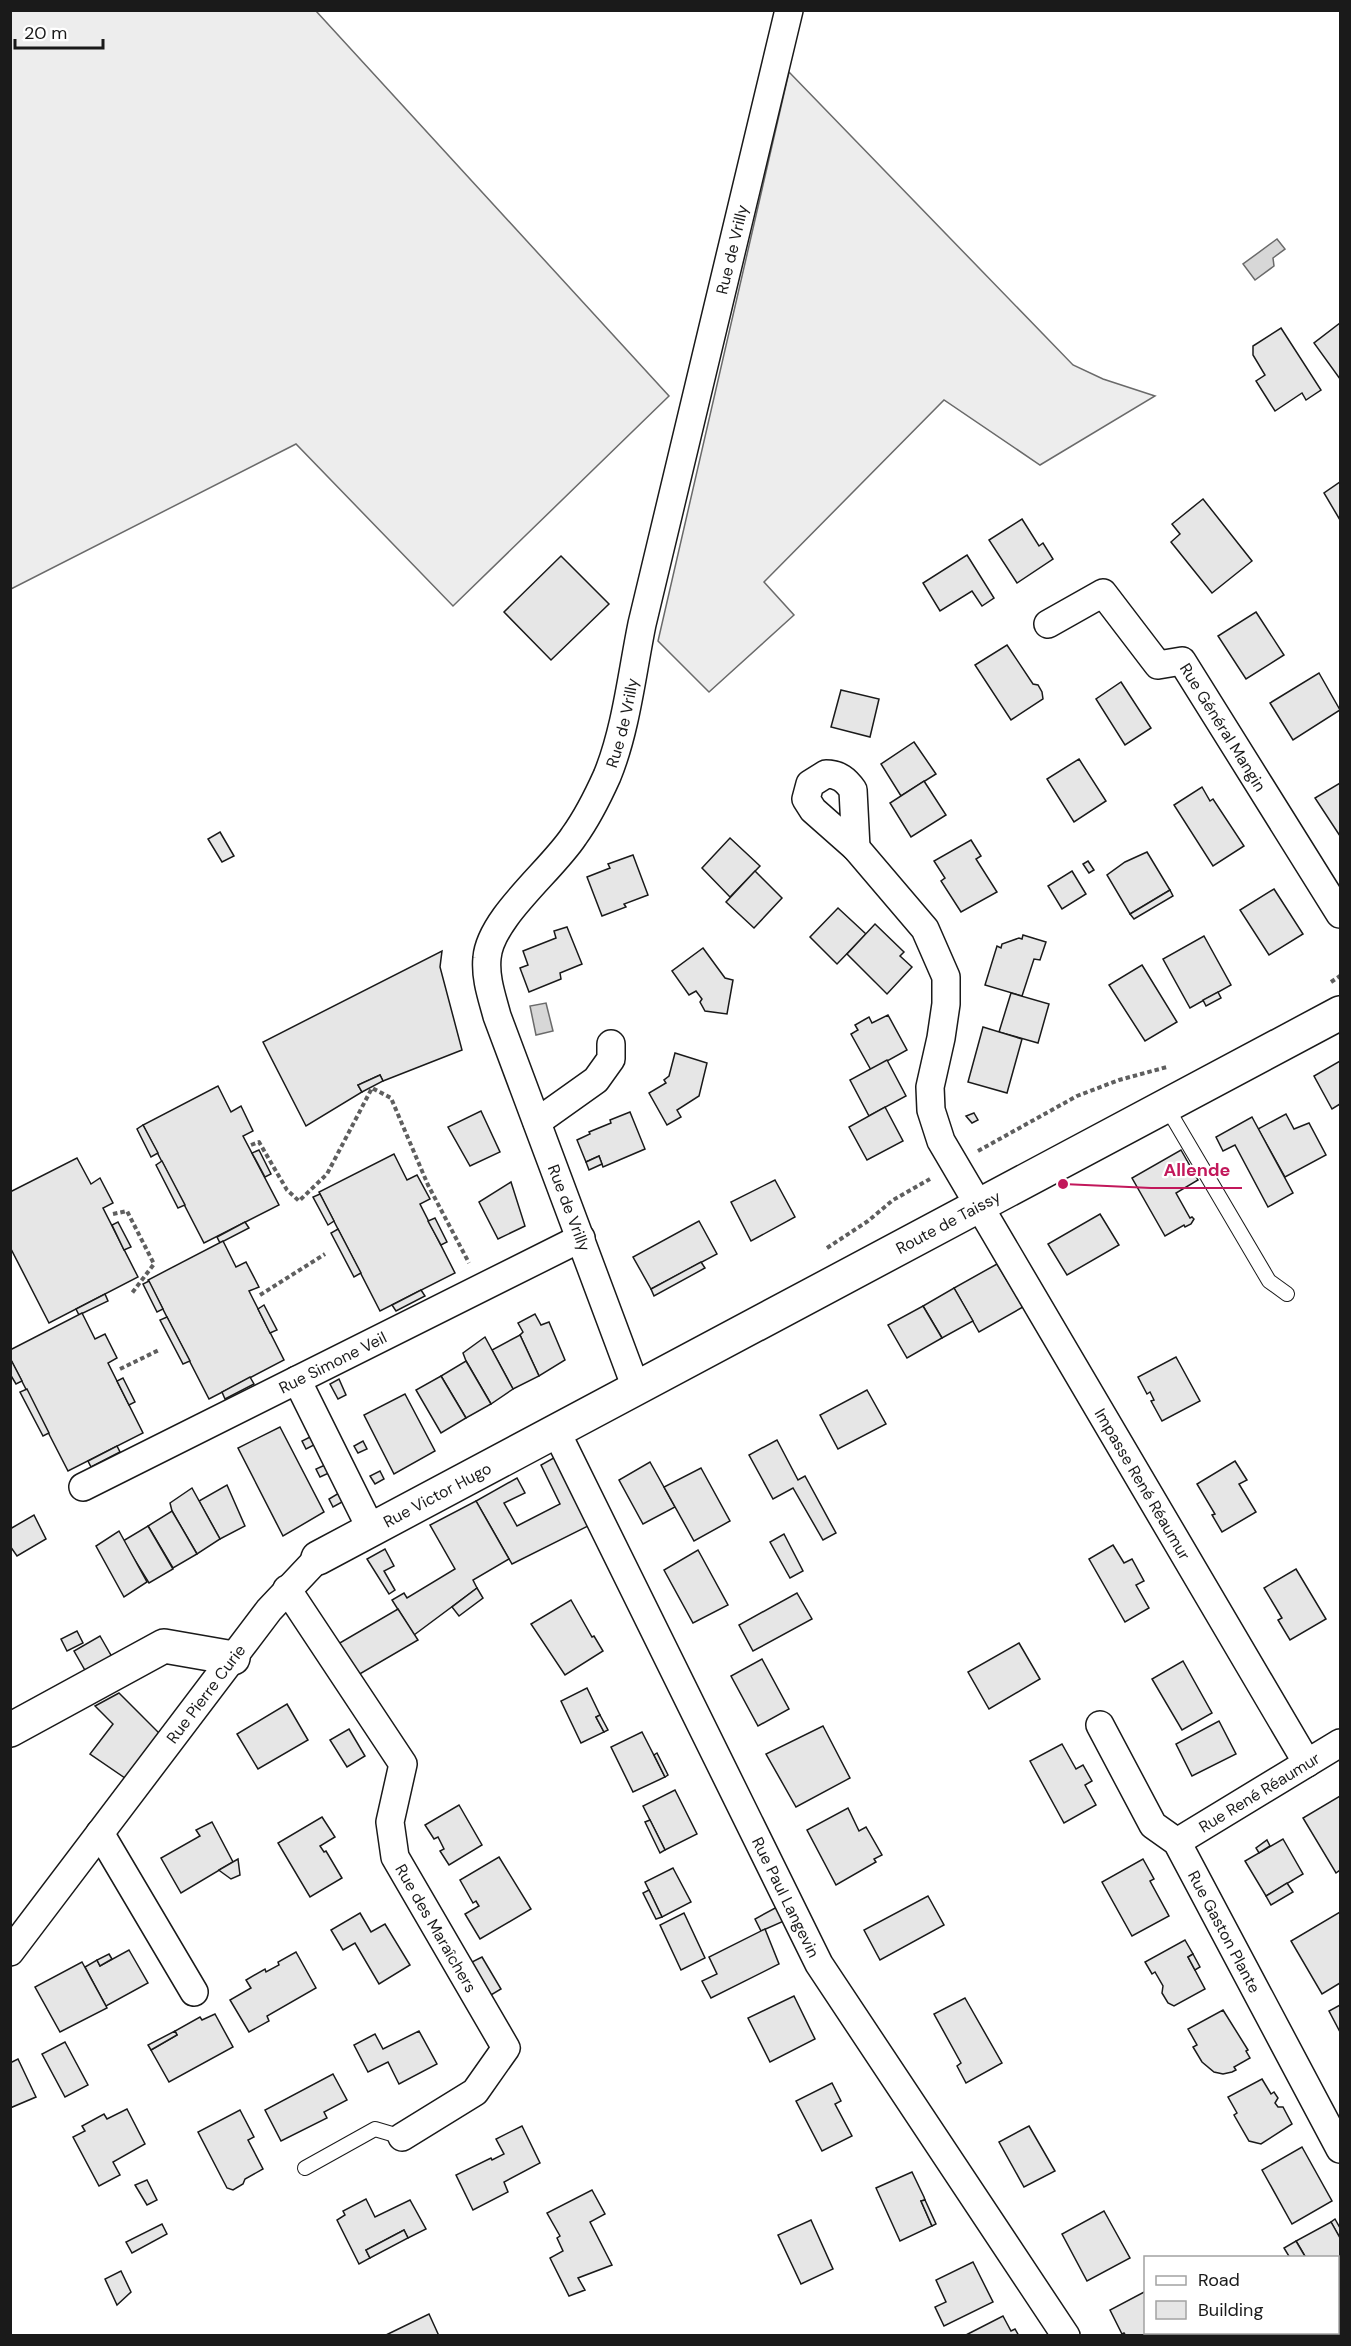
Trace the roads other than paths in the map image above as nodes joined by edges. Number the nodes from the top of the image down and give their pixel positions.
1 (789, 10) edge
2 (1048, 624) dead end
3 (856, 848) dead end
4 (1341, 914) edge
5 (1341, 1013) edge
6 (611, 1044) dead end
7 (1166, 1106) junction
8 (537, 1122) junction
9 (979, 1206) junction
10 (581, 1238) junction
11 (1287, 1294) dead end
12 (297, 1380) junction
13 (636, 1388) junction
14 (556, 1431) junction
15 (83, 1487) dead end
16 (372, 1530) junction
17 (318, 1558) joint
18 (286, 1589) junction
19 (233, 1658) junction
20 (1100, 1725) dead end
21 (10, 1730) edge
22 (1341, 1743) edge
23 (1307, 1763) junction
24 (100, 1833) junction
25 (1177, 1842) junction
26 (10, 1952) edge
27 (194, 1992) dead end
28 (402, 2137) joint
29 (1341, 2149) edge
30 (305, 2168) dead end
31 (1066, 2336) edge

1 - 8 street, Rue de Vrilly
2 - 4 street, Rue Général Mangin
3 - 9 street, Impasse René Réaumur
5 - 7 street, Route de Taissy
6 - 8 street
7 - 9 street, Route de Taissy
7 - 11 lane
8 - 10 street, Rue de Vrilly
9 - 13 street, Route de Taissy
9 - 23 street, Impasse René Réaumur
10 - 12 street, Rue Simone Veil
10 - 13 street, Rue de Vrilly
12 - 15 street, Rue Simone Veil
12 - 16 street
13 - 14 street, Route de Taissy
14 - 16 street, Rue Victor Hugo
14 - 31 street, Rue Paul Langevin
16 - 17 street, Rue Victor Hugo
17 - 18 street, Rue Pierre Curie
18 - 19 street, Rue Pierre Curie
18 - 28 street, Rue des Maraîchers
19 - 21 street
19 - 24 street, Rue Pierre Curie
20 - 25 street, Rue Gaston Plante
22 - 23 street, Rue René Réaumur
23 - 25 street, Rue René Réaumur
24 - 26 street, Rue Pierre Curie
24 - 27 street
25 - 29 street, Rue Gaston Plante
28 - 30 lane, Rue des Maraîchers

